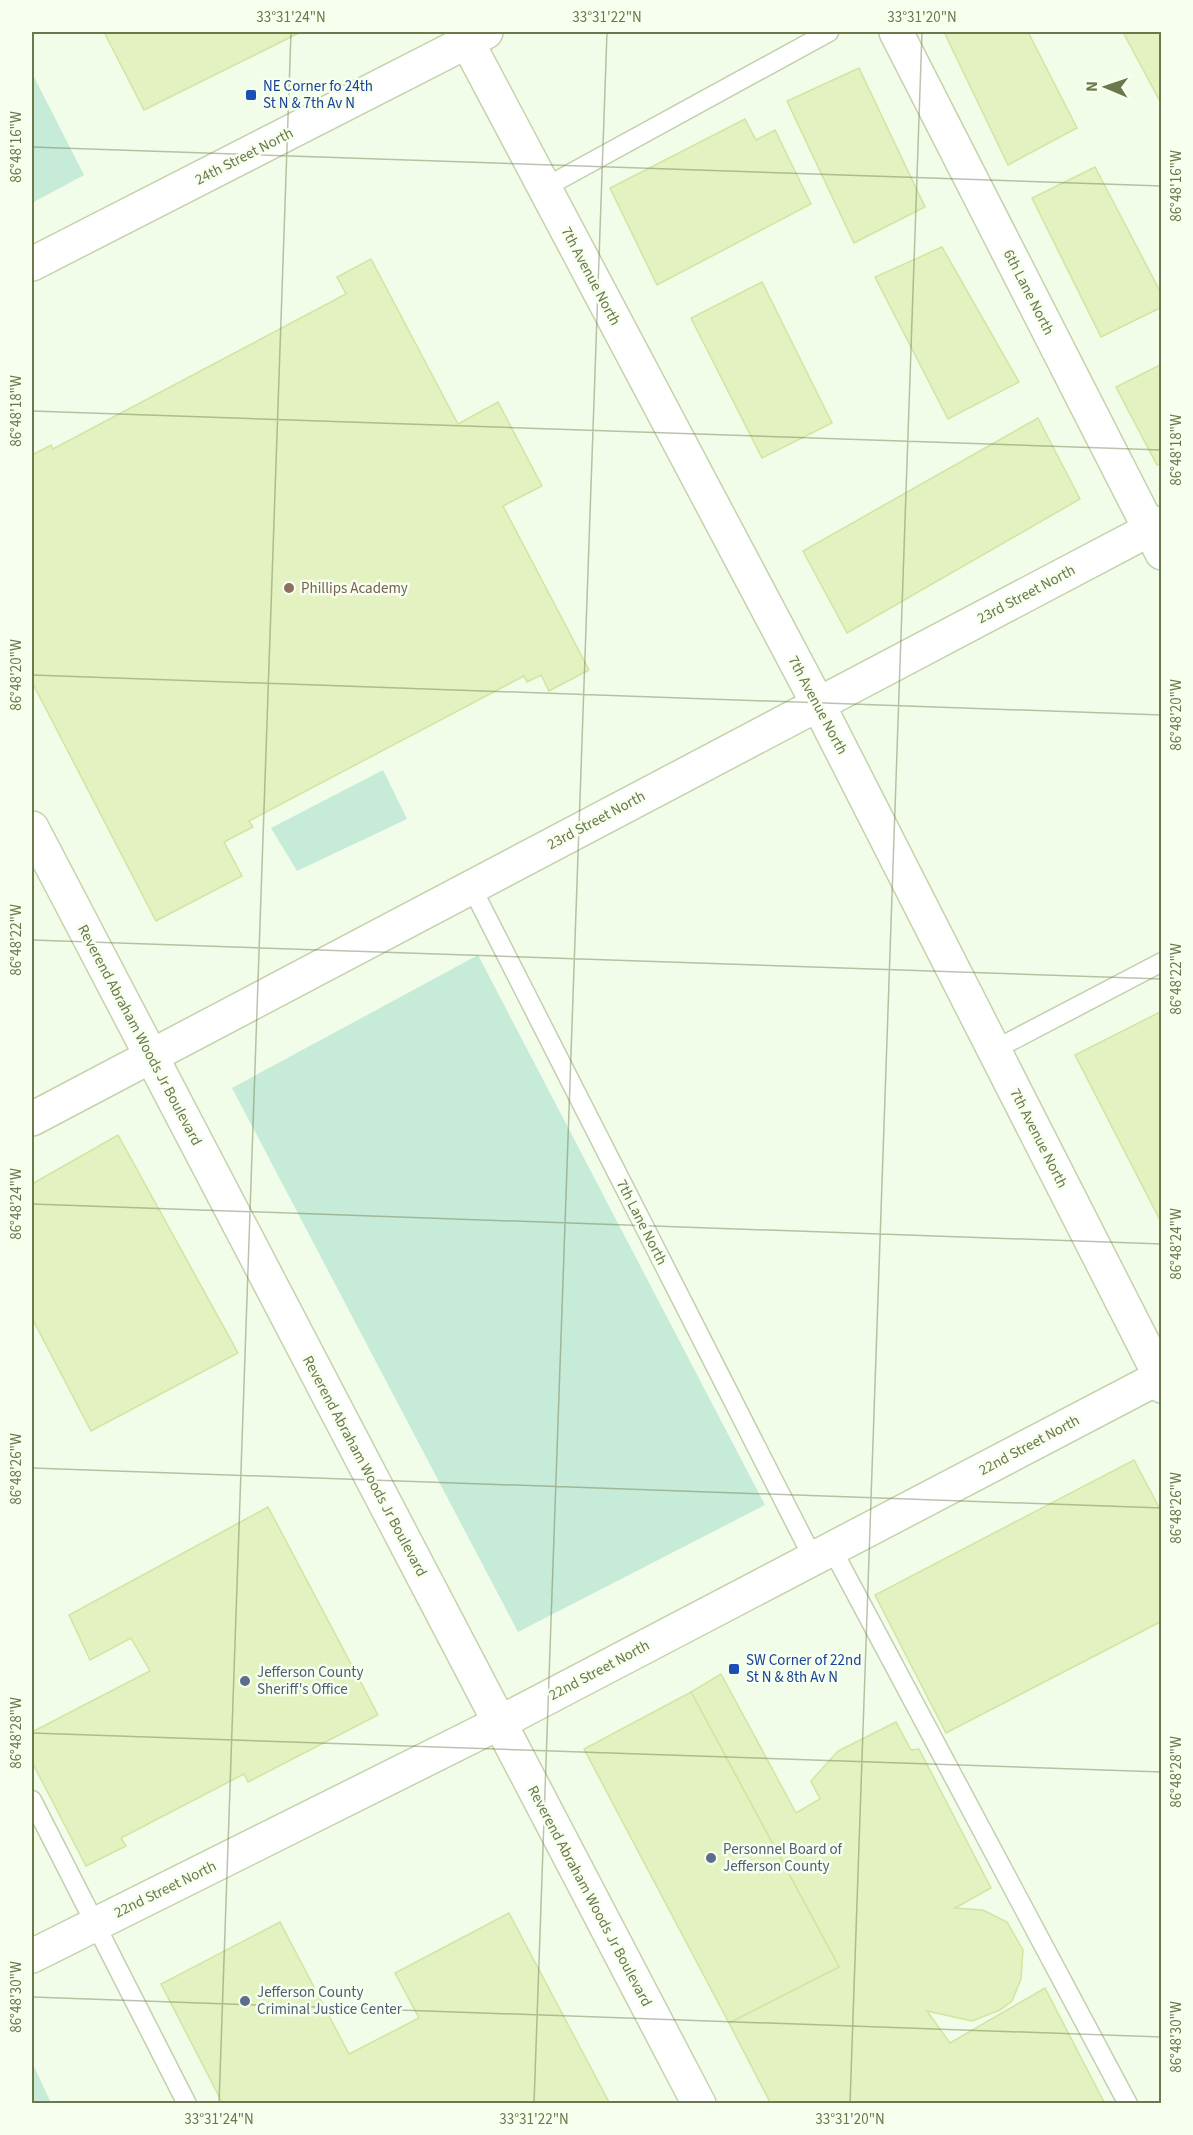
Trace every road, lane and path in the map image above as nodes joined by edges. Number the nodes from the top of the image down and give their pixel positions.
1 (829, 32) edge
2 (896, 32) edge
3 (472, 35) edge
4 (544, 188) junction
5 (32, 264) edge
6 (1157, 535) edge
7 (818, 704) junction
8 (32, 828) edge
9 (471, 886) junction
10 (1161, 962) edge
11 (994, 1050) junction
12 (151, 1057) junction
13 (32, 1119) edge
14 (1161, 1379) edge
15 (822, 1554) junction
16 (499, 1723) junction
17 (32, 1800) edge
18 (96, 1923) junction
19 (32, 1956) edge
20 (187, 2103) edge
21 (699, 2103) edge
22 (1128, 2103) edge

1 - 4 lane
2 - 6 street, 6th Lane North
3 - 4 street, 7th Avenue North
3 - 5 street, 24th Street North
4 - 7 street, 7th Avenue North
6 - 7 street, 23rd Street North
7 - 9 street, 23rd Street North
7 - 11 street, 7th Avenue North
8 - 12 street, Reverend Abraham Woods Jr Boulevard
9 - 12 street, 23rd Street North
9 - 15 lane, 7th Lane North
10 - 11 lane
11 - 14 street, 7th Avenue North
12 - 13 street, 23rd Street North
12 - 16 street, Reverend Abraham Woods Jr Boulevard
14 - 15 street, 22nd Street North
15 - 16 street, 22nd Street North
15 - 22 lane, 7th Lane North
16 - 18 street, 22nd Street North
16 - 21 street, Reverend Abraham Woods Jr Boulevard
17 - 18 lane
18 - 19 street, 22nd Street North
18 - 20 lane

